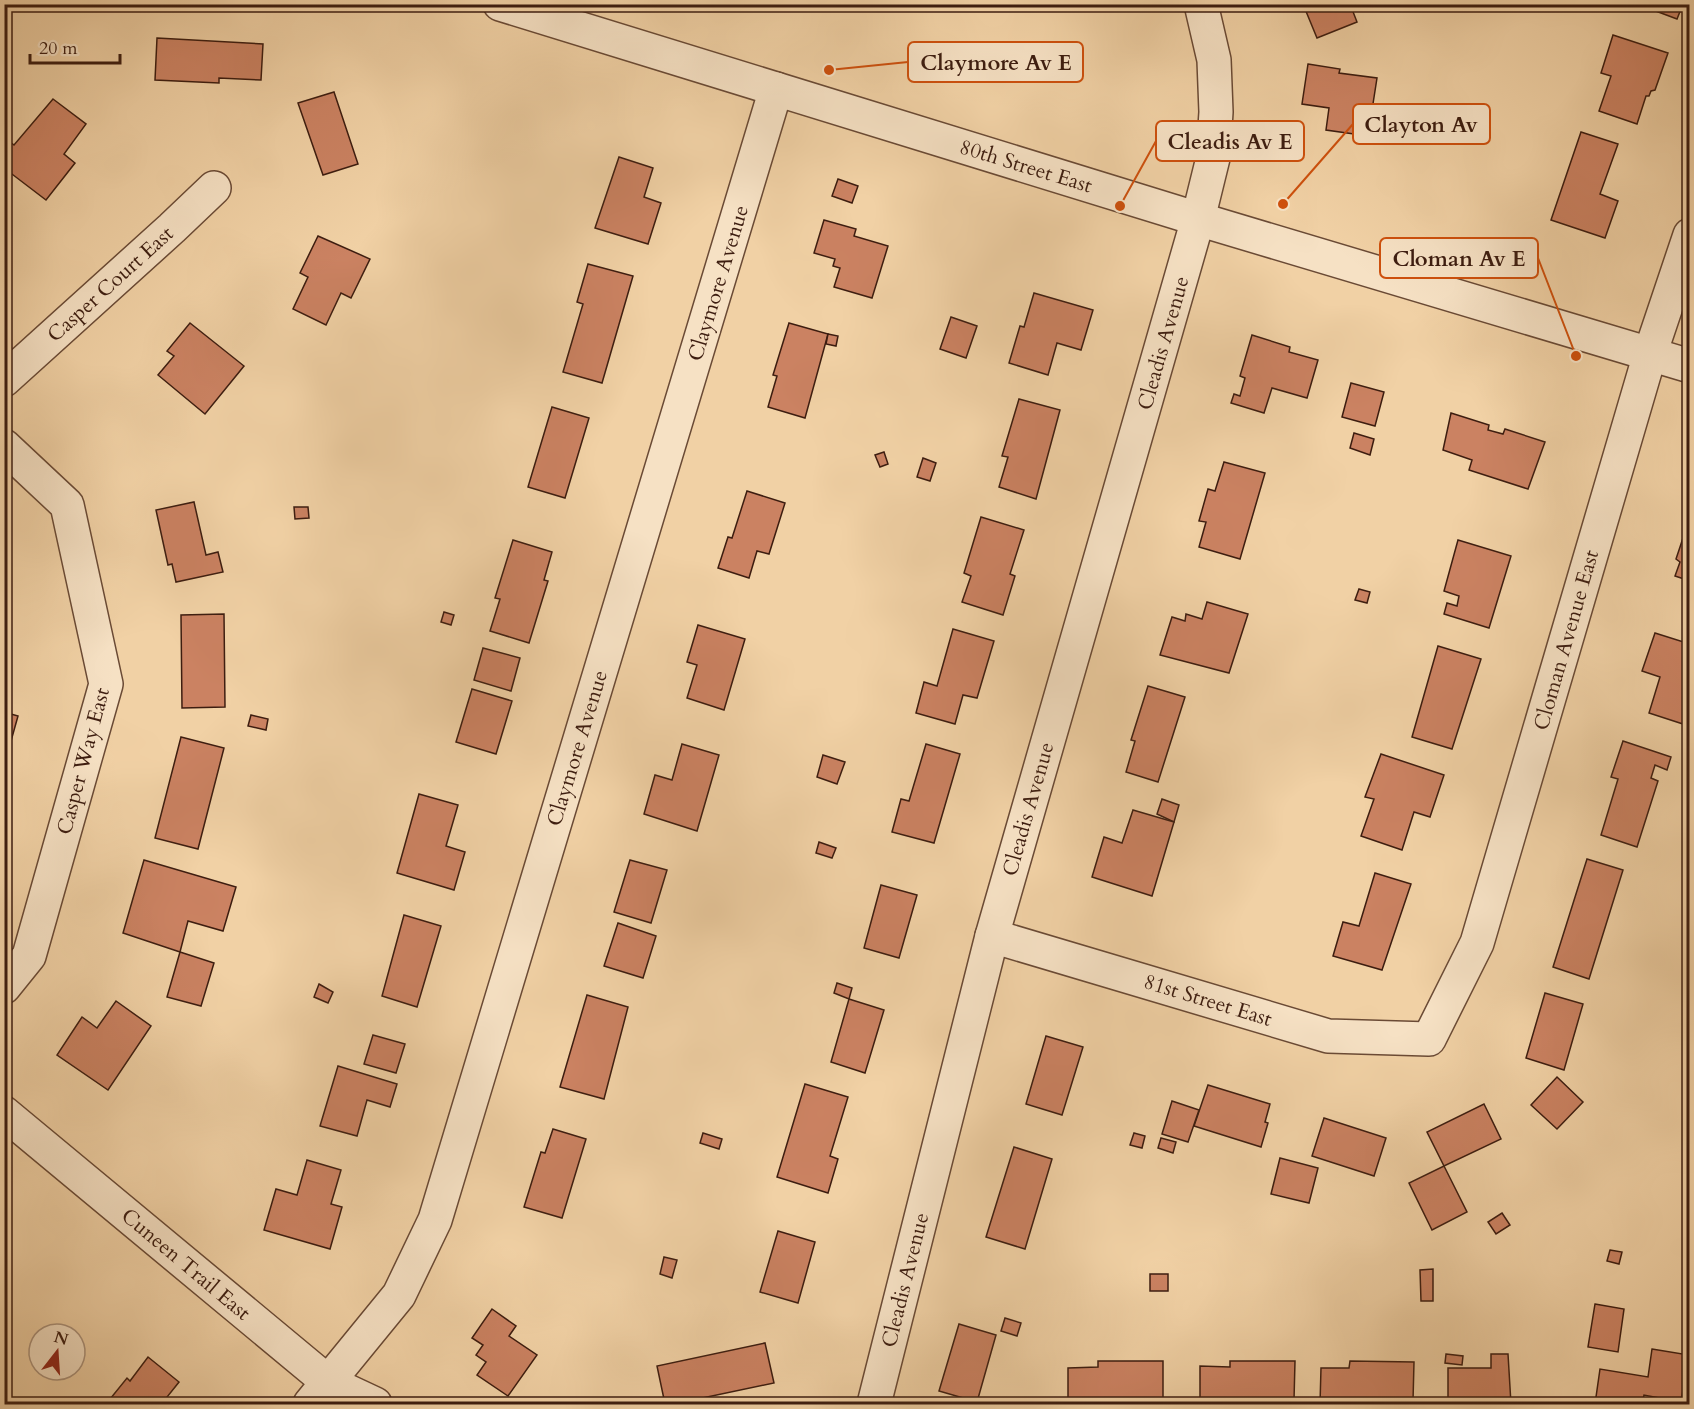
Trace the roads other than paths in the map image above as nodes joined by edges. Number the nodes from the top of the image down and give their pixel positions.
1 (500, 4) edge
2 (1201, 4) edge
3 (776, 89) junction
4 (214, 188) dead end
5 (1198, 219) junction
6 (1689, 235) edge
7 (1650, 354) junction
8 (1689, 366) edge
9 (4, 380) edge
10 (4, 446) edge
11 (992, 936) junction
12 (4, 987) edge
13 (1429, 1039) joint
14 (4, 1113) edge
15 (319, 1393) edge
16 (375, 1404) edge
17 (874, 1404) edge

1 - 3 street, 80th Street East
2 - 5 street, Cleadis Avenue
3 - 5 street, 80th Street East
3 - 15 street, Claymore Avenue
4 - 9 street, Casper Court East
5 - 7 street, 80th Street East
5 - 11 street, Cleadis Avenue
6 - 7 street, Cloman Avenue East
7 - 8 street, 80th Street East
7 - 13 street, Cloman Avenue East
10 - 12 street, Casper Way East
11 - 13 street, 81st Street East
11 - 17 street, Cleadis Avenue
14 - 15 street, Cuneen Trail East
15 - 16 street, Cuneen Trail East

